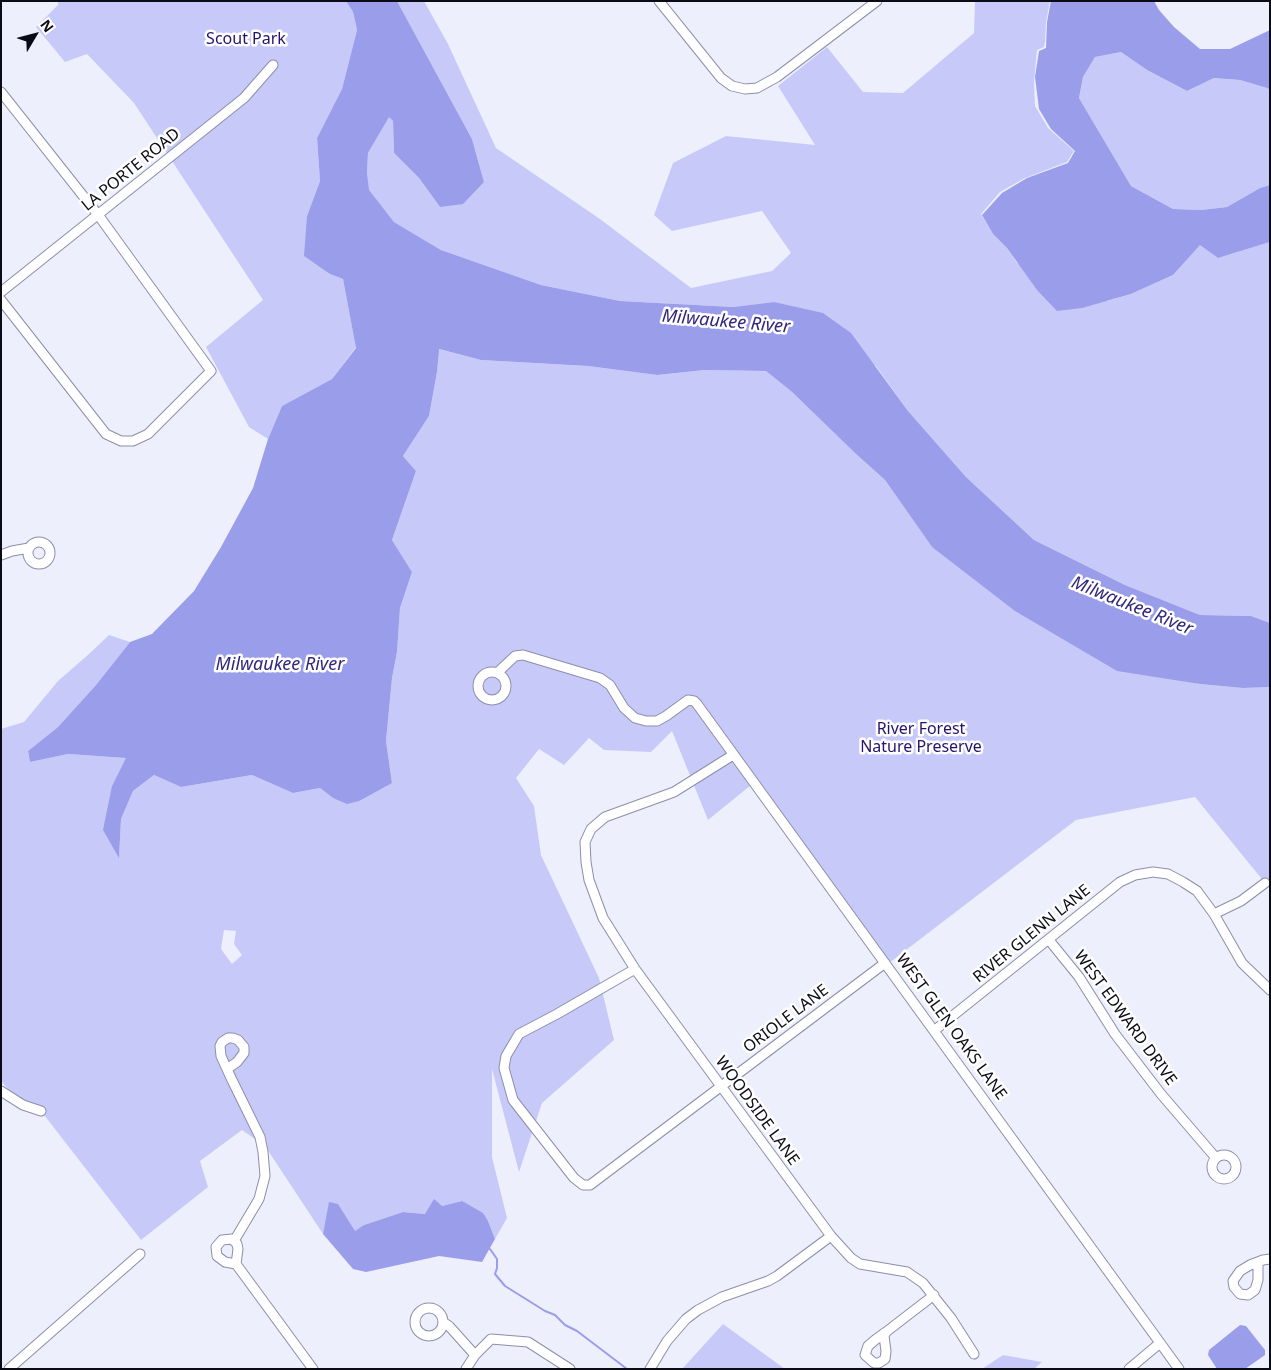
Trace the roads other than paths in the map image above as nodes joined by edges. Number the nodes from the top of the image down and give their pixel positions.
1 (659, 1) edge
2 (877, 1) edge
3 (273, 65) dead end
4 (1, 92) edge
5 (99, 216) junction
6 (1, 292) edge
7 (1, 300) edge
8 (29, 548) dead end
9 (1, 555) edge
10 (497, 673) dead end
11 (733, 755) junction
12 (1265, 883) dead end
13 (1214, 914) junction
14 (1049, 940) junction
15 (885, 963) junction
16 (635, 969) junction
17 (1270, 990) edge
18 (935, 1030) junction
19 (227, 1069) dead end
20 (721, 1086) junction
21 (1, 1091) edge
22 (41, 1111) dead end
23 (1216, 1158) dead end
24 (831, 1236) junction
25 (234, 1241) junction
26 (140, 1254) dead end
27 (1270, 1259) edge
28 (1258, 1262) dead end
29 (236, 1264) junction
30 (934, 1295) junction
31 (443, 1322) dead end
32 (886, 1332) dead end
33 (1160, 1343) junction
34 (974, 1354) dead end
35 (475, 1355) junction
36 (9, 1369) edge
37 (313, 1369) edge
38 (466, 1369) edge
39 (570, 1369) edge
40 (650, 1369) edge
41 (1129, 1369) edge
42 (1180, 1369) edge

1 - 2 street
3 - 5 street, LA PORTE ROAD
4 - 5 street
5 - 6 street, LA PORTE ROAD
5 - 7 street
8 - 9 street
10 - 11 street, WEST GLEN OAKS LANE
11 - 15 street, WEST GLEN OAKS LANE
11 - 16 street, WOODSIDE LANE
12 - 13 street
13 - 14 street, RIVER GLENN LANE
13 - 17 street
14 - 18 street, RIVER GLENN LANE
14 - 23 street, WEST EDWARD DRIVE
15 - 18 street, WEST GLEN OAKS LANE
15 - 20 street, ORIOLE LANE
16 - 20 street, WOODSIDE LANE
16 - 20 street, ORIOLE LANE
18 - 33 street, WEST GLEN OAKS LANE
19 - 25 street
20 - 24 street, WOODSIDE LANE
21 - 22 street
24 - 30 street, WOODSIDE LANE
24 - 40 street
25 - 29 street
25 - 29 street
26 - 36 street
27 - 28 street
29 - 37 street
30 - 32 street
30 - 34 street, WOODSIDE LANE
31 - 35 street
33 - 41 street
33 - 42 street, WEST GLEN OAKS LANE
35 - 38 street
35 - 39 street

